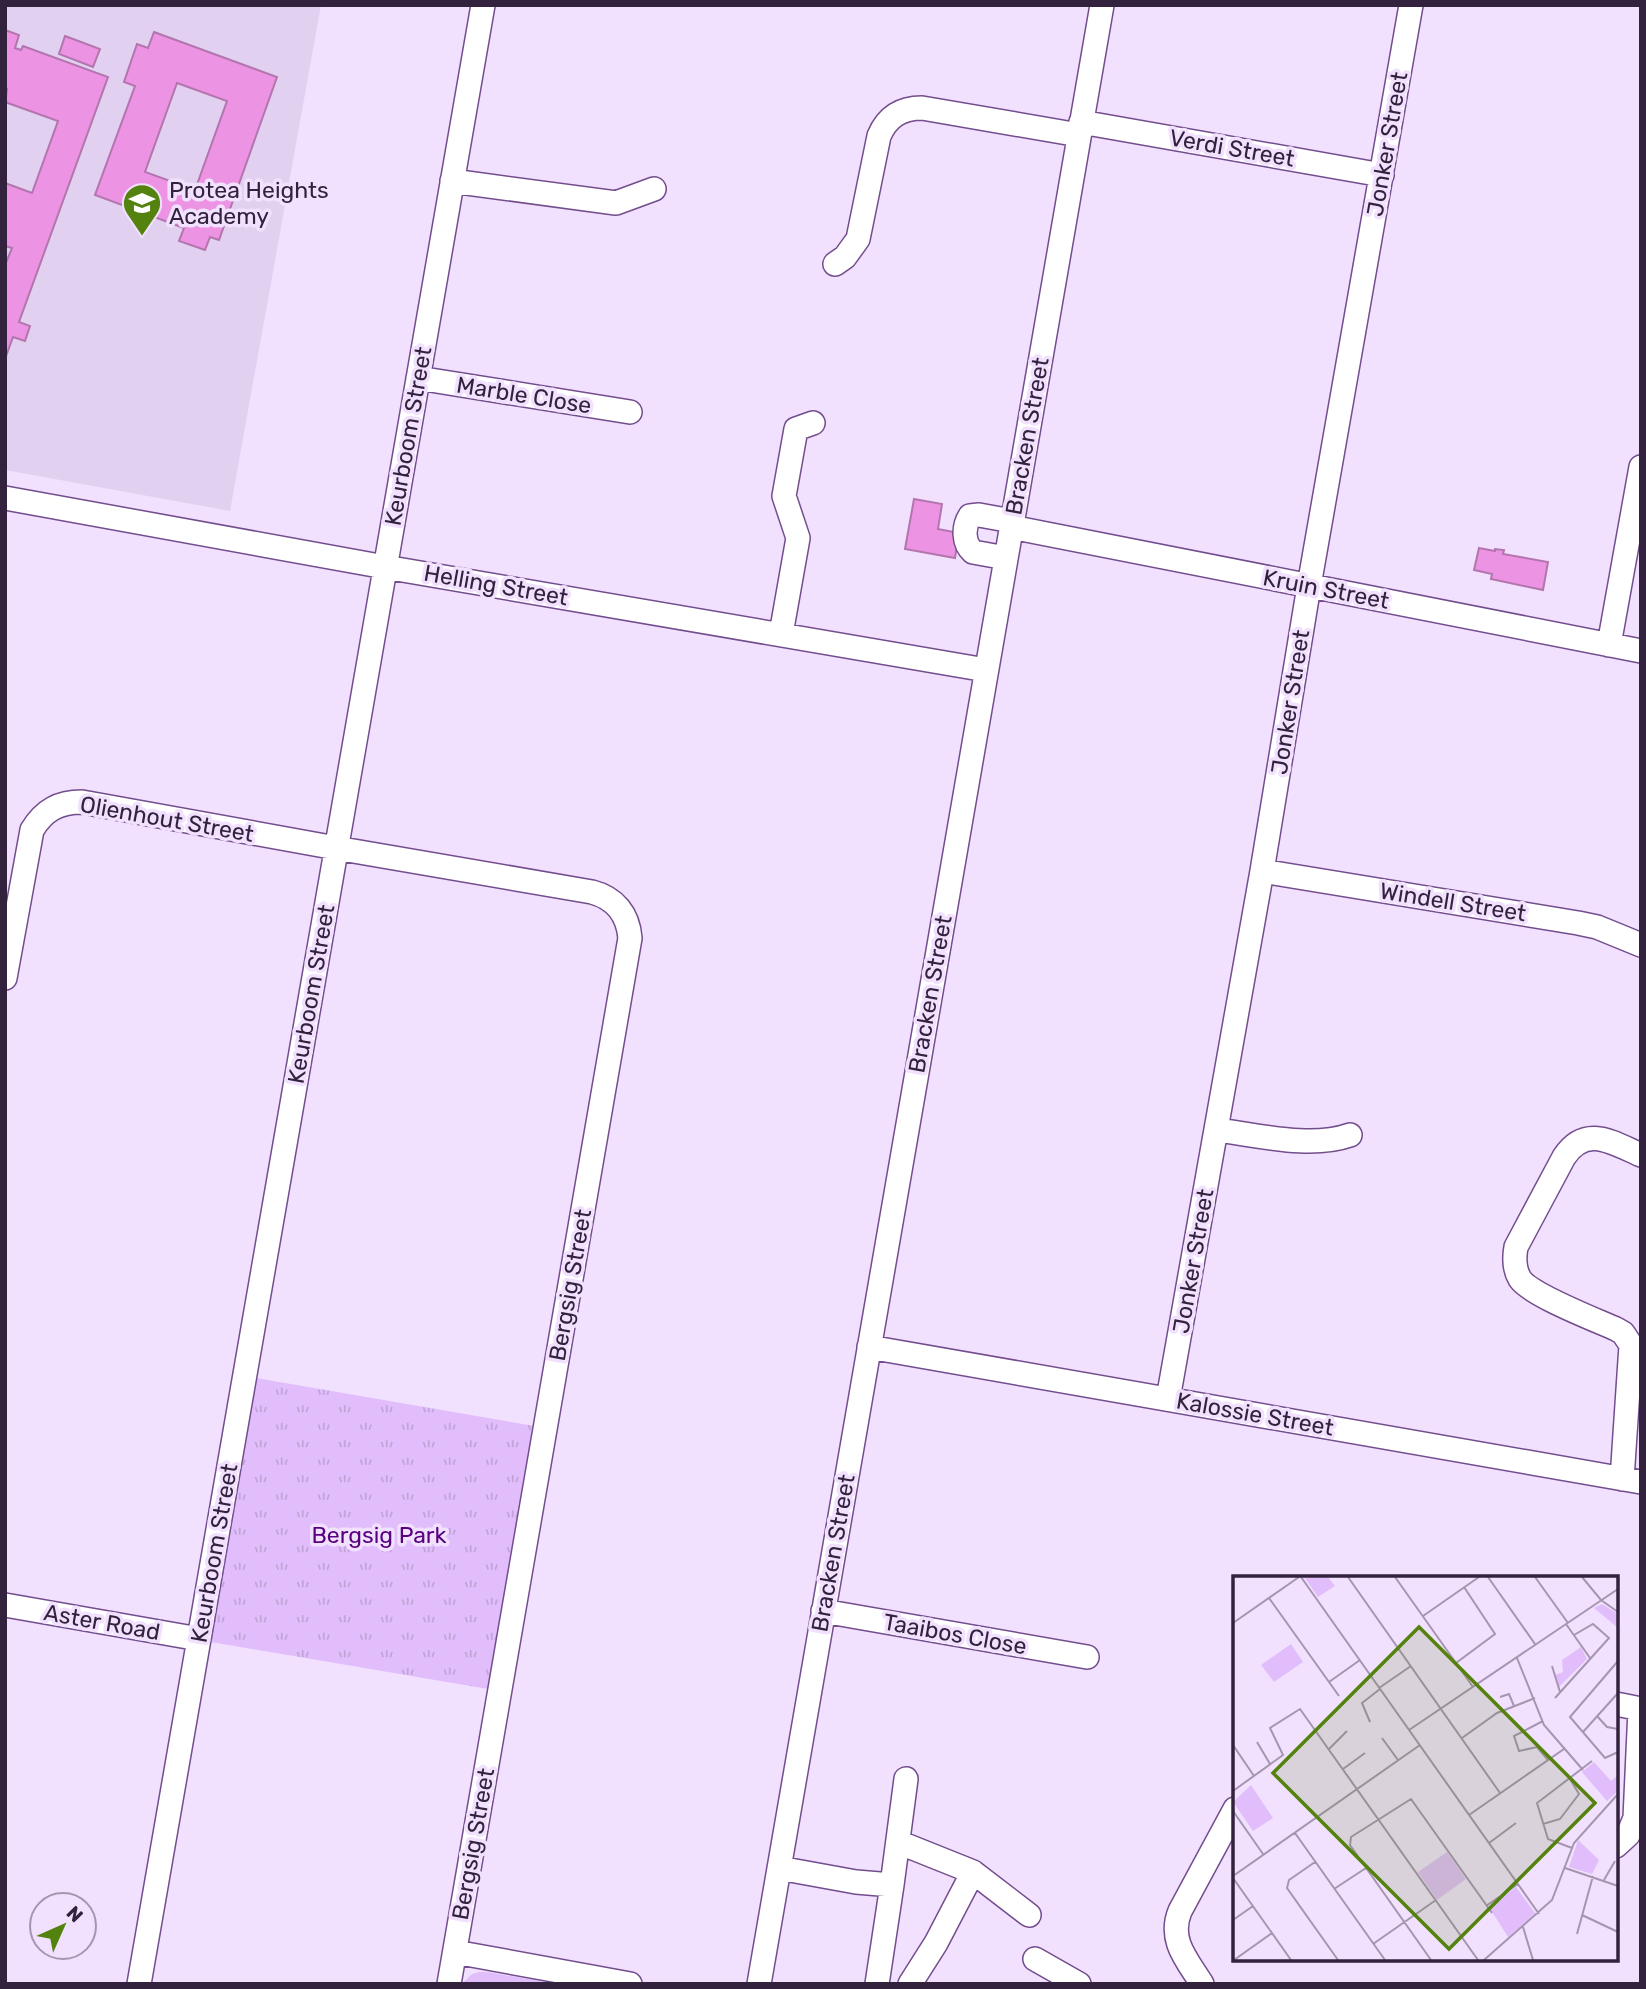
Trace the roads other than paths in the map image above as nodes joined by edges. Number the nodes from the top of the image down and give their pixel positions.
1 (483, 5) edge
2 (1102, 5) edge
3 (1411, 5) edge
4 (1080, 129) junction
5 (1382, 175) junction
6 (452, 181) junction
7 (654, 189) dead end
8 (835, 264) dead end
9 (418, 378) junction
10 (630, 412) dead end
11 (814, 423) dead end
12 (1641, 467) edge
13 (5, 498) edge
14 (1012, 524) junction
15 (1006, 558) junction
16 (385, 566) junction
17 (1309, 586) junction
18 (781, 634) junction
19 (1609, 645) junction
20 (1641, 651) edge
21 (986, 670) junction
22 (336, 848) junction
23 (1262, 871) junction
24 (1641, 945) edge
25 (5, 978) edge
26 (1217, 1130) junction
27 (1350, 1135) dead end
28 (1641, 1155) edge
29 (869, 1347) junction
30 (1168, 1399) junction
31 (1632, 1480) edge
32 (5, 1605) edge
33 (823, 1611) junction
34 (199, 1639) junction
35 (1087, 1657) dead end
36 (1618, 1704) edge
37 (1641, 1709) edge
38 (906, 1779) dead end
39 (1233, 1815) edge
40 (898, 1842) junction
41 (1618, 1844) edge
42 (779, 1868) junction
43 (973, 1872) junction
44 (892, 1885) junction
45 (1029, 1915) dead end
46 (455, 1952) junction
47 (1035, 1959) dead end
48 (139, 1984) edge
49 (449, 1984) edge
50 (630, 1984) edge
51 (759, 1984) edge
52 (877, 1984) edge
53 (910, 1984) edge
54 (1079, 1984) edge
55 (1202, 1984) edge

1 - 6 street, Keurboom Street
2 - 4 street, Bracken Street
3 - 5 street, Jonker Street
4 - 5 street, Verdi Street
4 - 8 street, Verdi Street
4 - 14 street, Bracken Street
5 - 17 street, Jonker Street
6 - 7 street
6 - 9 street, Keurboom Street
9 - 10 street, Marble Close
9 - 16 street, Keurboom Street
11 - 18 street
12 - 19 street
13 - 16 street, Helling Street
14 - 15 street, Bracken Street
14 - 15 street, Kruin Street
14 - 17 street, Kruin Street
15 - 21 street, Bracken Street
16 - 18 street, Helling Street
16 - 22 street, Keurboom Street
17 - 19 street, Kruin Street
17 - 23 street, Jonker Street
18 - 21 street, Helling Street
19 - 20 street, Kruin Street
21 - 29 street, Bracken Street
22 - 25 street, Olienhout Street
22 - 34 street, Keurboom Street
22 - 46 street, Bergsig Street
23 - 24 street, Windell Street
23 - 26 street, Jonker Street
26 - 27 street
26 - 30 street, Jonker Street
28 - 31 street
29 - 30 street, Kalossie Street
29 - 33 street, Bracken Street
30 - 31 street, Kalossie Street
32 - 34 street, Aster Road
33 - 35 street, Taaibos Close
33 - 42 street, Bracken Street
34 - 48 street, Keurboom Street
36 - 37 street
37 - 41 street
38 - 40 street
39 - 55 street
40 - 43 street
40 - 44 street
42 - 44 street
42 - 51 street, Bracken Street
43 - 45 street
43 - 53 street
44 - 52 street
46 - 49 street, Bergsig Street
46 - 50 street, Bergsig Street
47 - 54 street

